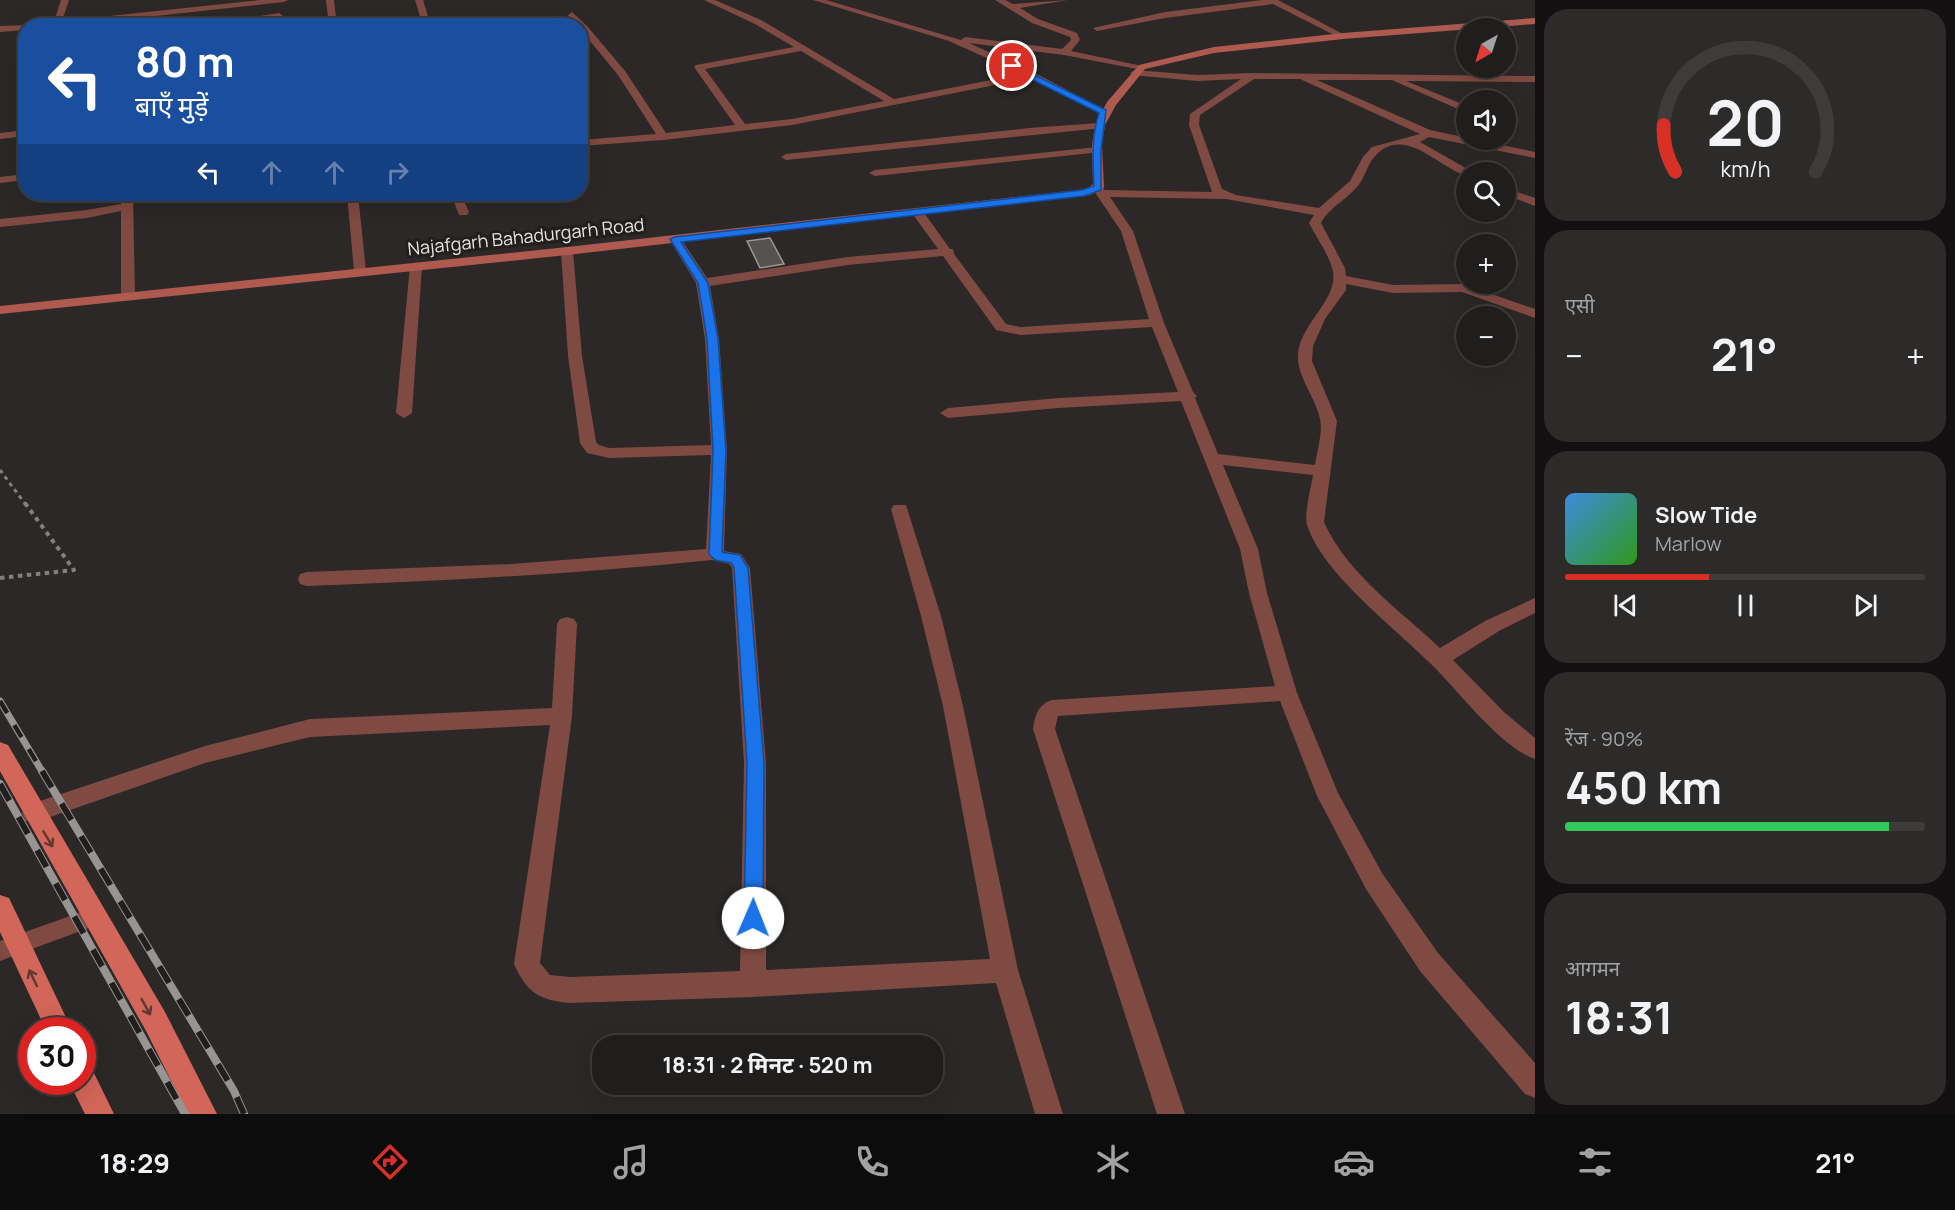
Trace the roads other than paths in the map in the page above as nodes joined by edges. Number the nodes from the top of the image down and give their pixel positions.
1 (65, 0) edge
2 (284, 0) edge
3 (330, 0) edge
4 (419, 0) edge
5 (708, 0) edge
6 (817, 0) edge
7 (999, 0) edge
8 (1064, 0) edge
9 (1273, 0) edge
10 (154, 3) dead end
11 (1012, 8) junction
12 (153, 15) junction
13 (572, 15) dead end
14 (279, 16) dead end
15 (59, 18) edge
16 (121, 18) edge
17 (152, 18) edge
18 (264, 18) edge
19 (332, 18) edge
20 (425, 18) edge
21 (575, 18) edge
22 (1535, 21) edge
23 (18, 28) edge
24 (1097, 28) dead end
25 (0, 29) edge
26 (588, 33) edge
27 (1343, 36) junction
28 (952, 39) junction
29 (805, 48) junction
30 (1064, 52) junction
31 (1138, 70) junction
32 (1032, 75) junction
33 (1252, 76) junction
34 (1303, 77) junction
35 (1391, 77) junction
36 (1535, 79) edge
37 (894, 103) junction
38 (1456, 105) edge
39 (1104, 112) junction
40 (1099, 126) junction
41 (742, 128) junction
42 (1427, 133) junction
43 (18, 134) edge
44 (0, 136) edge
45 (663, 137) junction
46 (1411, 141) junction
47 (588, 142) edge
48 (1097, 150) junction
49 (1535, 155) edge
50 (786, 157) dead end
51 (1456, 167) edge
52 (875, 173) dead end
53 (18, 178) edge
54 (0, 180) edge
55 (1100, 191) junction
56 (1516, 195) edge
57 (1226, 196) junction
58 (124, 201) edge
59 (127, 201) edge
60 (353, 201) edge
61 (458, 201) edge
62 (1535, 202) edge
63 (462, 212) dead end
64 (1320, 212) junction
65 (918, 213) junction
66 (0, 223) edge
67 (675, 239) junction
68 (567, 252) junction
69 (949, 252) junction
70 (416, 266) junction
71 (360, 271) junction
72 (1340, 279) junction
73 (703, 283) junction
74 (128, 296) junction
75 (0, 310) edge
76 (1535, 314) edge
77 (1157, 323) junction
78 (1189, 396) junction
79 (404, 413) dead end
80 (948, 413) dead end
81 (719, 450) junction
82 (1212, 458) junction
83 (1322, 470) junction
84 (900, 509) dead end
85 (716, 554) junction
86 (307, 579) dead end
87 (1535, 605) edge
88 (567, 624) dead end
89 (1439, 659) junction
90 (1287, 693) junction
91 (562, 716) junction
92 (1535, 750) edge
93 (0, 751) edge
94 (33, 813) junction
95 (0, 906) edge
96 (95, 916) junction
97 (9, 949) edge
98 (1005, 970) junction
99 (753, 984) junction
100 (51, 1017) edge
101 (1535, 1084) edge
102 (90, 1095) edge
103 (100, 1114) edge
104 (203, 1114) edge
105 (1049, 1114) edge
106 (1171, 1114) edge

1 - 15 street
2 - 12 street
3 - 19 street
4 - 20 street
5 - 29 street
6 - 28 street
7 - 11 street
8 - 11 street
9 - 24 street
9 - 27 street
10 - 12 street
11 - 30 street
12 - 16 street
12 - 17 street
13 - 21 street
14 - 18 street
22 - 27 street
23 - 25 street
26 - 45 street
27 - 31 street
28 - 30 street
28 - 32 street
29 - 37 street
29 - 41 street
30 - 31 street
31 - 33 street
31 - 39 street
32 - 37 street
32 - 39 street
33 - 34 street
33 - 57 street
34 - 35 street
34 - 42 street
35 - 36 street
35 - 38 street
37 - 41 street
39 - 40 street
40 - 48 street
40 - 50 street
41 - 45 street
42 - 46 street
42 - 49 street
43 - 44 street
45 - 47 street
46 - 51 street
46 - 64 street
48 - 52 street
48 - 55 street
53 - 54 street
55 - 57 street
55 - 65 street, Najafgarh Bahadurgarh Road
55 - 77 street
56 - 62 street
57 - 64 street
58 - 66 street
59 - 74 street
60 - 71 street
61 - 63 street
64 - 72 street
65 - 67 street, Najafgarh Bahadurgarh Road
65 - 69 street
67 - 68 street, Najafgarh Bahadurgarh Road
67 - 73 street
68 - 70 street, Najafgarh Bahadurgarh Road
68 - 81 street
69 - 73 street
69 - 77 street
70 - 71 street, Najafgarh Bahadurgarh Road
70 - 79 street
71 - 74 street, Najafgarh Bahadurgarh Road
72 - 76 street
72 - 83 street
73 - 81 street
74 - 75 street, Najafgarh Bahadurgarh Road
77 - 78 street
78 - 80 street
78 - 82 street
81 - 85 street
82 - 83 street
82 - 90 street
83 - 89 street
84 - 98 street
85 - 86 street
85 - 99 street
87 - 89 street
88 - 91 street
89 - 92 street
90 - 101 street
90 - 106 street
91 - 94 street
91 - 99 street
93 - 94 main road
94 -> 96 main road
95 - 97 main road
96 - 97 lane
96 -> 104 main road
100 -> 97 main road
98 - 99 street
98 - 105 street
102 - 103 main road

